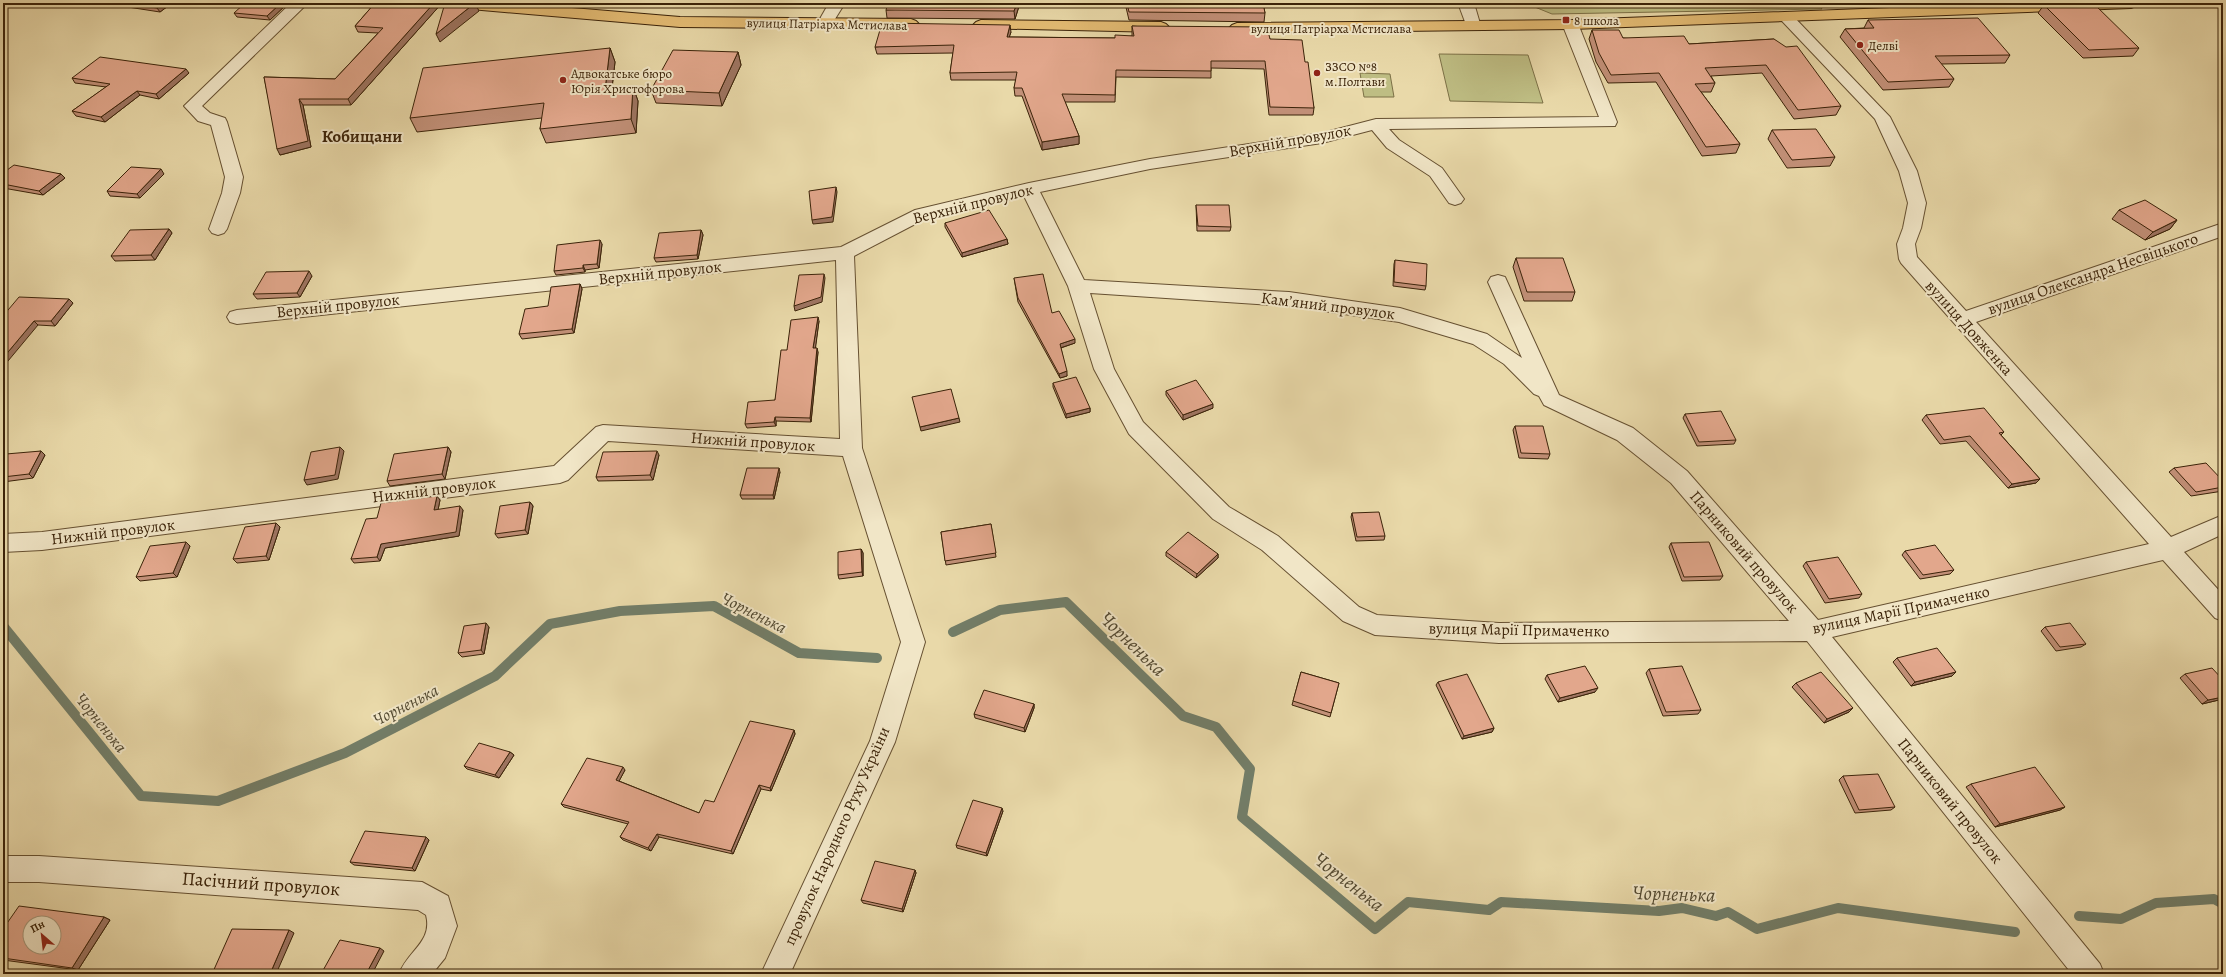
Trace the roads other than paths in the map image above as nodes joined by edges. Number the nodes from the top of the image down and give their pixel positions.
1 (300, 3) edge
2 (459, 3) edge
3 (837, 3) edge
4 (1466, 3) edge
5 (2131, 3) edge
6 (1786, 17) junction
7 (826, 24) junction
8 (928, 25) edge
9 (968, 25) edge
10 (1571, 26) junction
11 (1173, 27) edge
12 (1220, 27) edge
13 (1473, 27) junction
14 (1376, 124) junction
15 (1029, 189) junction
16 (1455, 199) dead end
17 (218, 229) dead end
18 (2223, 229) edge
19 (845, 253) junction
20 (1498, 282) dead end
21 (1078, 286) junction
22 (237, 317) dead end
23 (1962, 320) junction
24 (1551, 400) junction
25 (851, 448) junction
26 (2223, 524) edge
27 (3, 543) edge
28 (2166, 550) junction
29 (2223, 611) edge
30 (1812, 631) junction
31 (3, 869) edge
32 (413, 974) edge
33 (775, 974) edge
34 (2090, 974) edge

1 - 17 street
2 - 7 main road, вулиця Патріарха Мстислава
3 - 7 street
4 - 13 street
5 - 6 main road, вулиця Патріарха Мстислава
6 - 10 main road, вулиця Патріарха Мстислава
6 - 23 street, вулиця Довженка
7 - 8 main road, вулиця Патріарха Мстислава
9 - 11 main road
10 - 13 main road, вулиця Патріарха Мстислава
10 - 14 street, Верхній провулок
12 - 13 main road, вулиця Патріарха Мстислава
14 - 15 street, Верхній провулок
14 - 16 street
15 - 19 street, Верхній провулок
15 - 21 street, вулиця Марії Примаченко
18 - 23 street, вулиця Олександра Несвіцького
19 - 22 street, Верхній провулок
19 - 25 street, провулок Народного Руху України
20 - 24 street
21 - 24 street, Камʼяний провулок
21 - 30 street, вулиця Марії Примаченко
23 - 28 street, вулиця Довженка
24 - 30 street, Парниковий провулок
25 - 27 street, Нижній провулок
25 - 33 street, провулок Народного Руху України
26 - 28 street, вулиця Марії Примаченко
28 - 29 street, вулиця Довженка
28 - 30 street, вулиця Марії Примаченко
30 - 34 street, Парниковий провулок
31 - 32 street, Пасічний провулок

